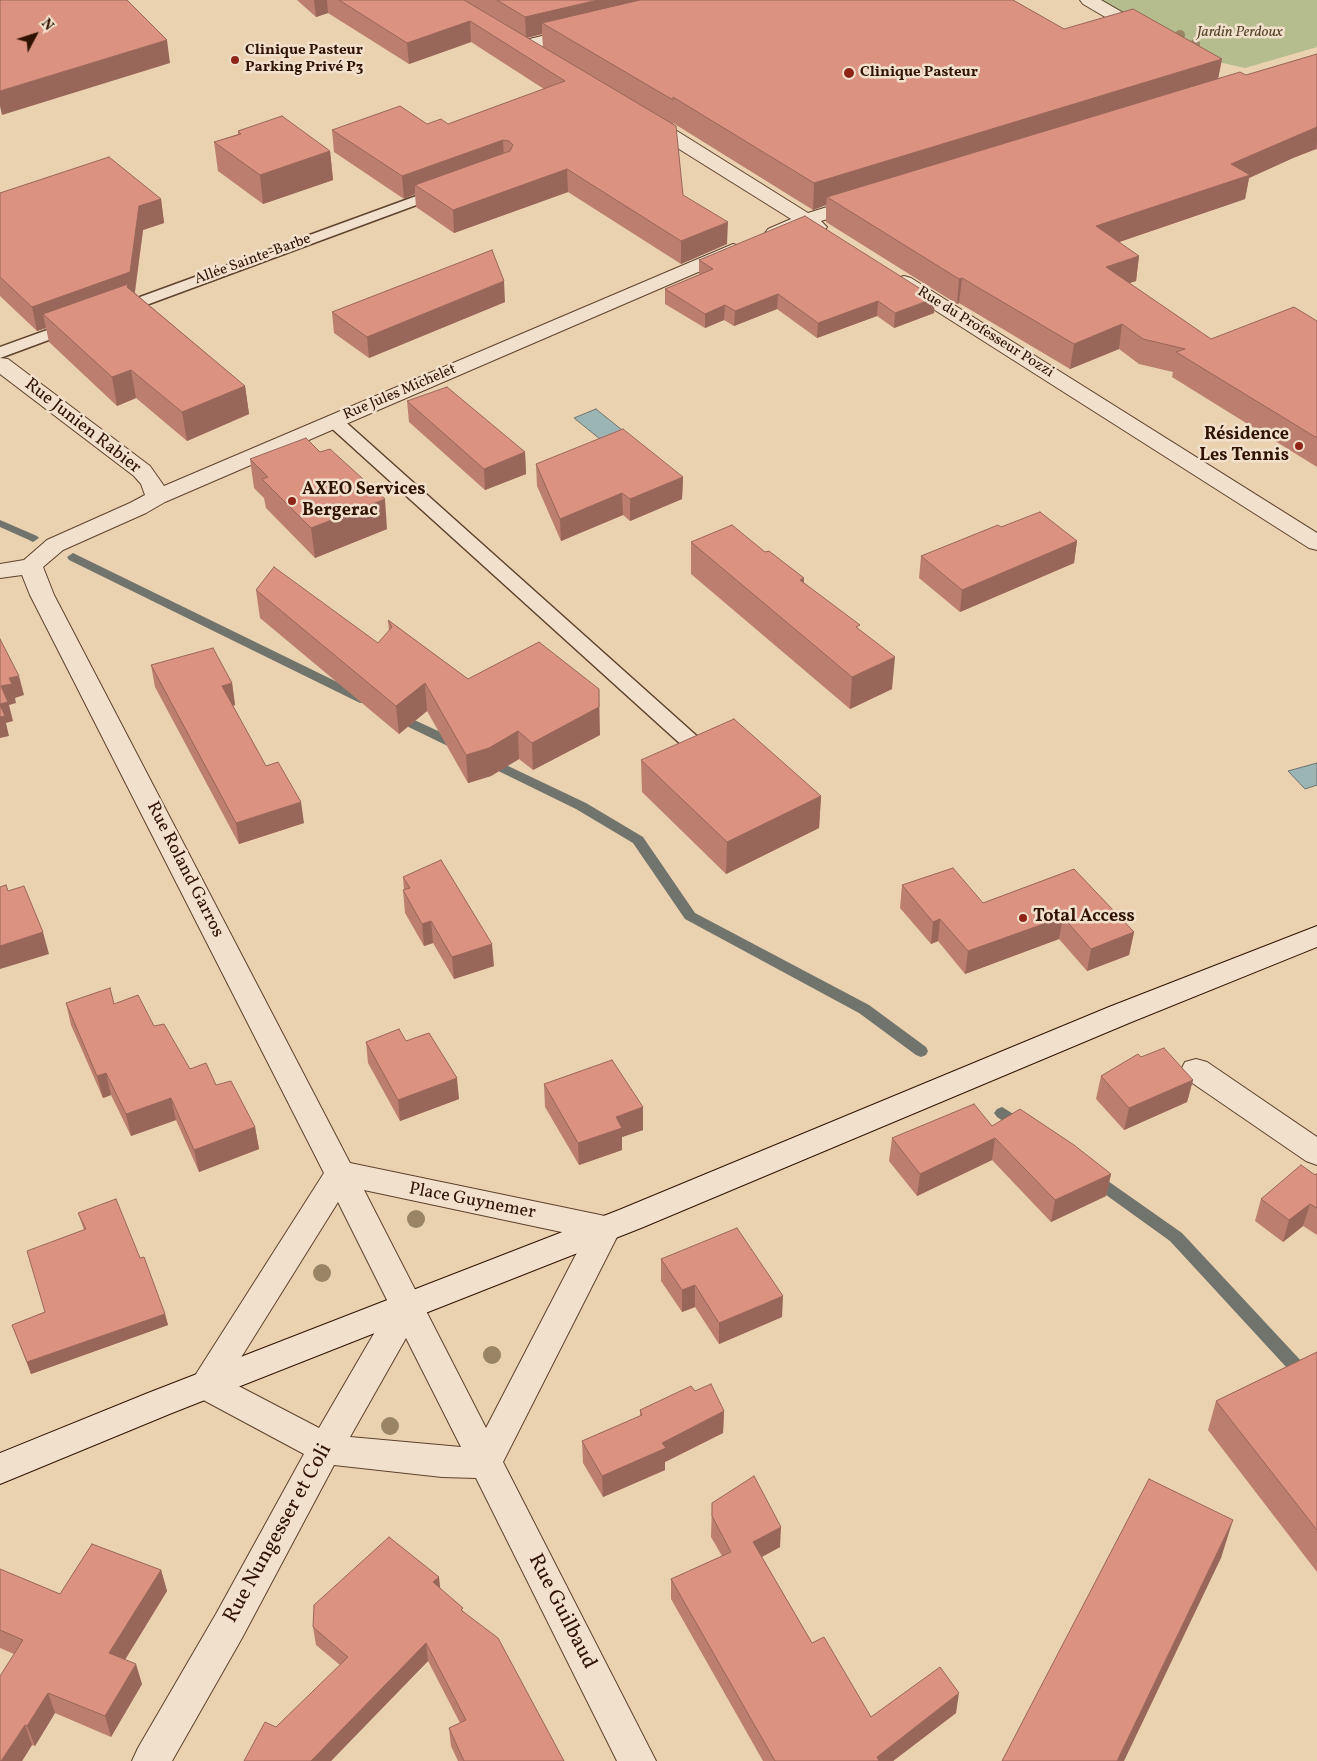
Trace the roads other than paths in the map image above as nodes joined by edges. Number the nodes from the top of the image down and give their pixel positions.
1 (1089, 0) edge
2 (591, 28) edge
3 (1160, 41) edge
4 (548, 60) edge
5 (628, 109) edge
6 (458, 185) edge
7 (880, 196) edge
8 (805, 220) junction
9 (829, 235) edge
10 (887, 271) edge
11 (0, 353) edge
12 (0, 364) edge
13 (334, 421) junction
14 (157, 496) junction
15 (1317, 543) edge
16 (31, 566) junction
17 (0, 571) edge
18 (692, 743) edge
19 (1317, 936) edge
20 (1196, 1070) dead end
21 (1317, 1153) edge
22 (340, 1173) junction
23 (606, 1229) junction
24 (407, 1307) junction
25 (206, 1385) junction
26 (326, 1449) junction
27 (485, 1463) junction
28 (0, 1469) edge
29 (151, 1761) edge
30 (637, 1761) edge

1 - 3 street
2 - 4 street
5 - 8 street
6 - 11 lane, Allée Sainte-Barbe
7 - 8 street, Rue Jules Michelet
8 - 9 street
8 - 13 street, Rue Jules Michelet
10 - 15 street, Rue du Professeur Pozzi
12 - 14 street, Rue Junien Rabier
13 - 14 street, Rue Jules Michelet
13 - 18 lane
14 - 16 street, Rue Jules Michelet
16 - 17 street
16 - 22 street, Rue Roland Garros
19 - 23 street
20 - 21 street
22 - 23 street, Place Guynemer
22 - 24 street
22 - 25 street
23 - 24 street
23 - 27 street
24 - 25 street
24 - 26 street, Rue Nungesser et Coli
24 - 27 street
25 - 26 street
25 - 28 street
26 - 27 street
26 - 29 street, Rue Nungesser et Coli
27 - 30 street, Rue Guilbaud

